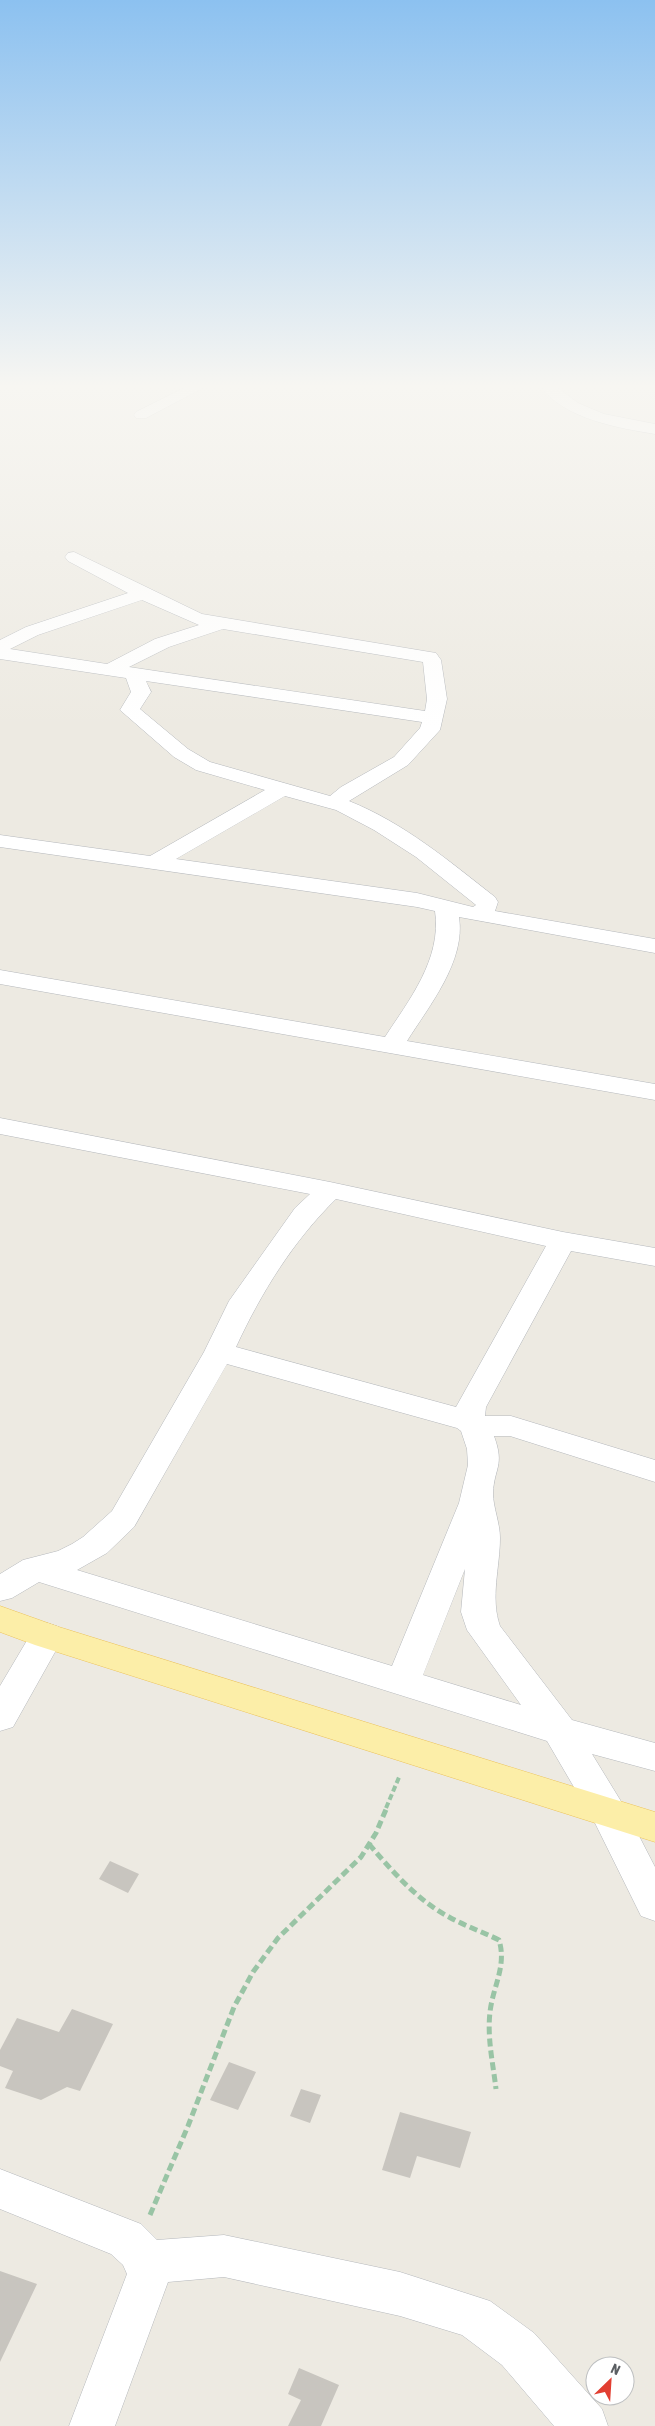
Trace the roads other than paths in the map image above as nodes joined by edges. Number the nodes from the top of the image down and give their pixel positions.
1 (74, 557) dead end
2 (142, 594) junction
3 (223, 623) junction
4 (0, 647) edge
5 (0, 652) edge
6 (111, 669) junction
7 (133, 672) junction
8 (434, 718) junction
9 (282, 789) junction
10 (334, 804) junction
11 (0, 841) edge
12 (153, 863) junction
13 (446, 907) junction
14 (478, 915) junction
15 (655, 946) edge
16 (0, 978) edge
17 (392, 1045) junction
18 (655, 1092) edge
19 (0, 1126) edge
20 (330, 1190) junction
21 (563, 1241) junction
22 (655, 1257) edge
23 (220, 1352) junction
24 (471, 1424) junction
25 (655, 1471) edge
26 (478, 1492) junction
27 (35, 1569) junction
28 (0, 1589) edge
29 (0, 1620) edge
30 (47, 1636) junction
31 (402, 1683) junction
32 (0, 1717) edge
33 (560, 1731) junction
34 (655, 1758) edge
35 (609, 1814) junction
36 (655, 1827) edge
37 (655, 1905) edge
38 (0, 2189) edge
39 (142, 2254) junction
40 (92, 2426) edge
41 (585, 2426) edge

1 - 2 street
2 - 3 street
2 - 4 street
3 - 6 street
3 - 8 street
5 - 6 street
6 - 7 street
7 - 8 street
7 - 9 street
8 - 10 street
9 - 10 street
9 - 12 street
10 - 14 street
11 - 12 street
12 - 13 street
13 - 14 street
13 - 17 street
14 - 15 street
16 - 17 street
17 - 18 street
19 - 20 street
20 - 21 street
20 - 23 street
21 - 22 street
21 - 24 street
23 - 24 street
23 - 27 street
24 - 25 street
24 - 26 street
26 - 31 street
26 - 33 street
27 - 28 street
27 - 31 street
29 - 30 main road
30 - 32 street
30 - 35 main road
31 - 33 street
33 - 34 street
33 - 35 street
35 - 36 main road
35 - 37 street
38 - 39 street
39 - 40 street
39 - 41 street

